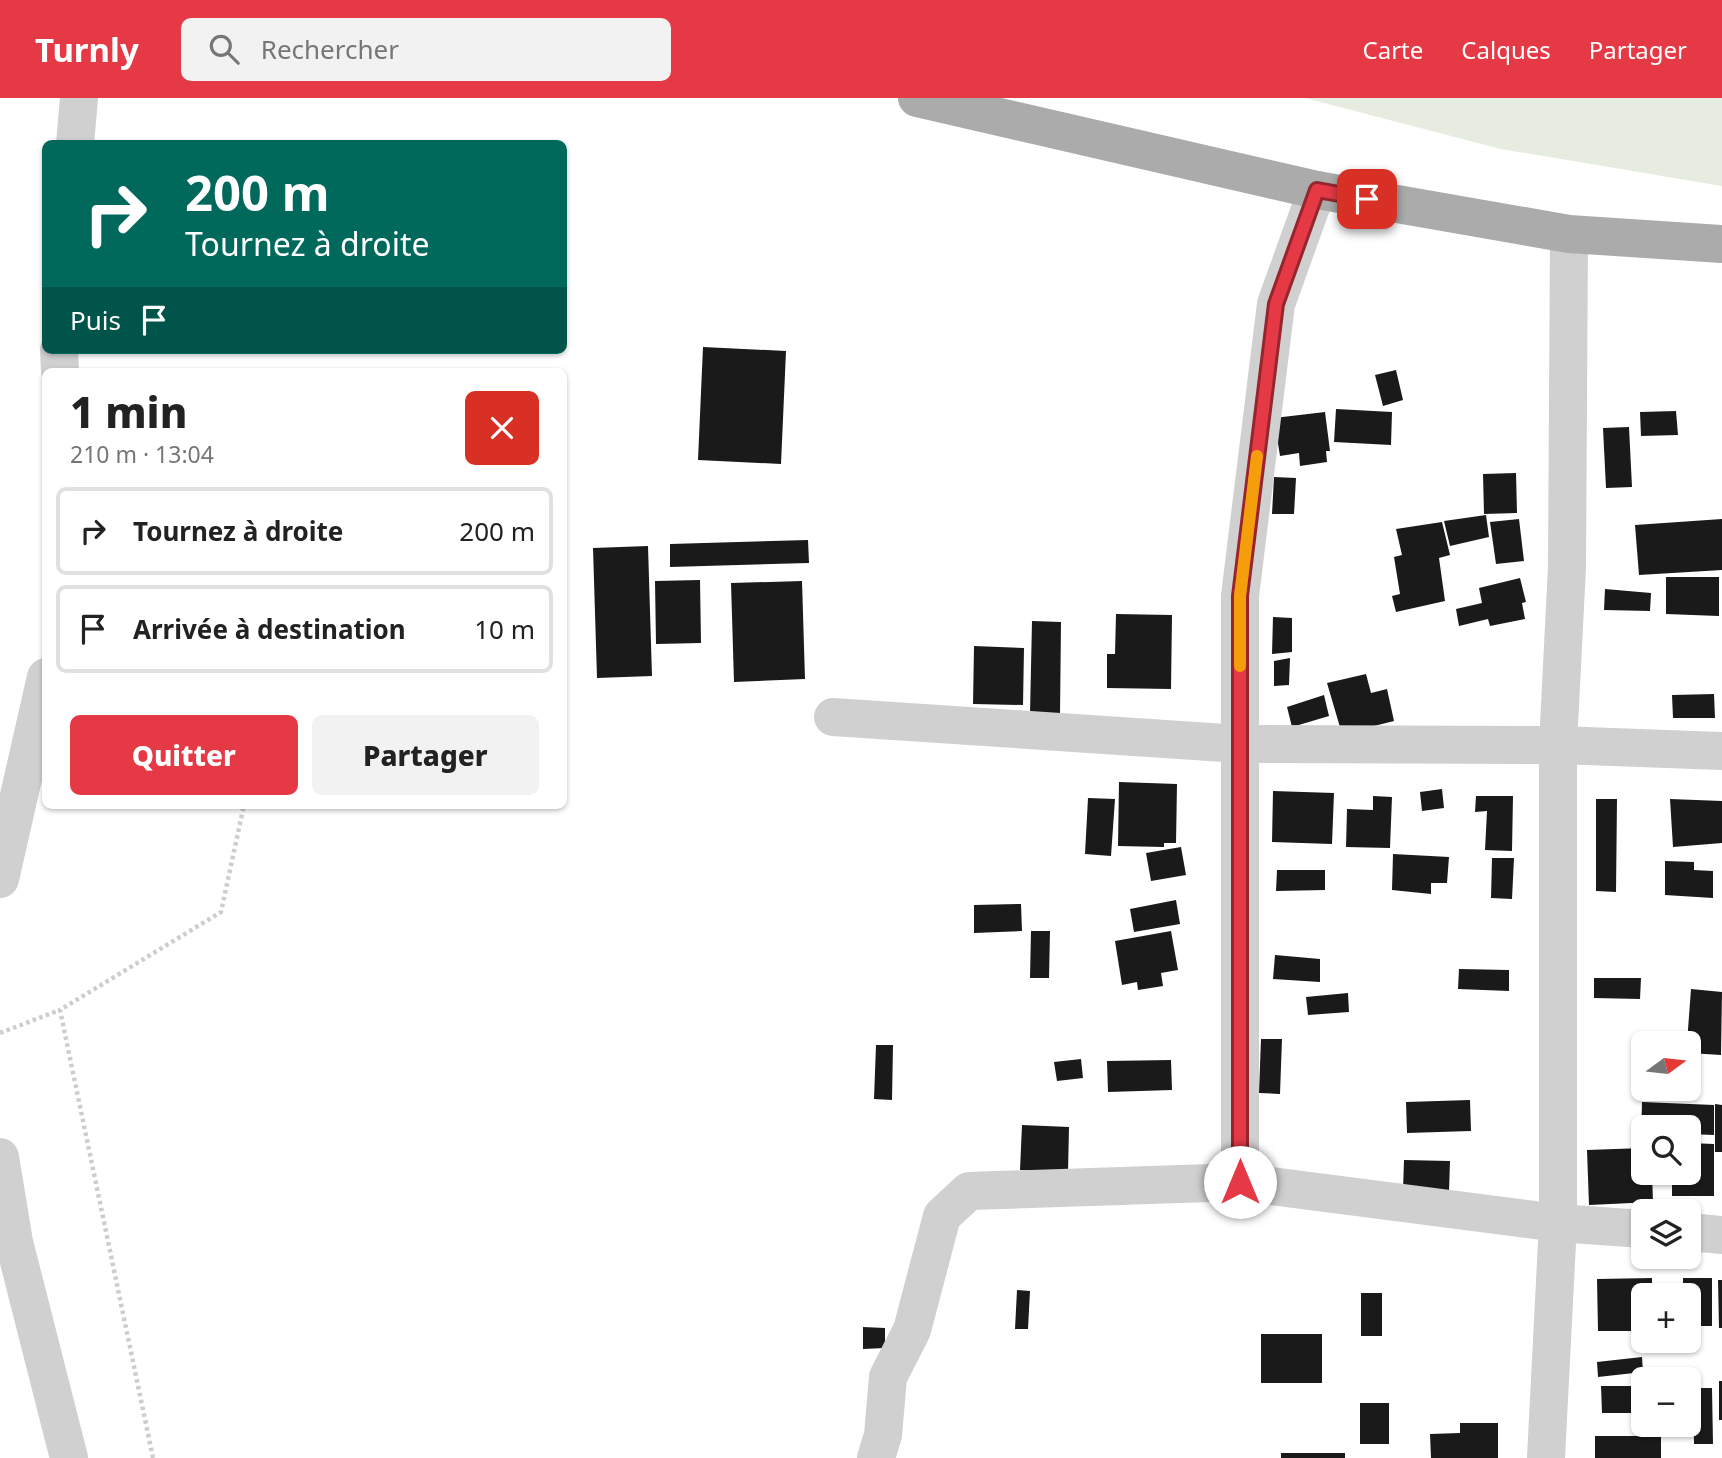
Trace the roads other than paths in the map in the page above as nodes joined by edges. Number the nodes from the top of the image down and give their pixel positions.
1 (79, 98) edge
2 (917, 98) edge
3 (75, 140) edge
4 (1317, 190) junction
5 (1569, 234) junction
6 (1722, 244) edge
7 (42, 694) edge
8 (833, 717) dead end
9 (1240, 744) junction
10 (1558, 744) junction
11 (1722, 751) edge
12 (0, 878) edge
13 (0, 1157) edge
14 (1240, 1182) junction
15 (1558, 1223) junction
16 (1631, 1228) edge
17 (1701, 1233) edge
18 (1722, 1235) edge
19 (69, 1458) edge
20 (876, 1458) edge
21 (1546, 1458) edge

1 - 3 street
2 - 4 main road
4 - 5 main road
4 - 9 street
5 - 6 main road
5 - 10 street
7 - 12 street
8 - 9 street
9 - 10 street
9 - 14 street
10 - 11 street
10 - 15 street
13 - 19 street
14 - 15 street
14 - 20 street
15 - 16 street
15 - 21 street
17 - 18 street

